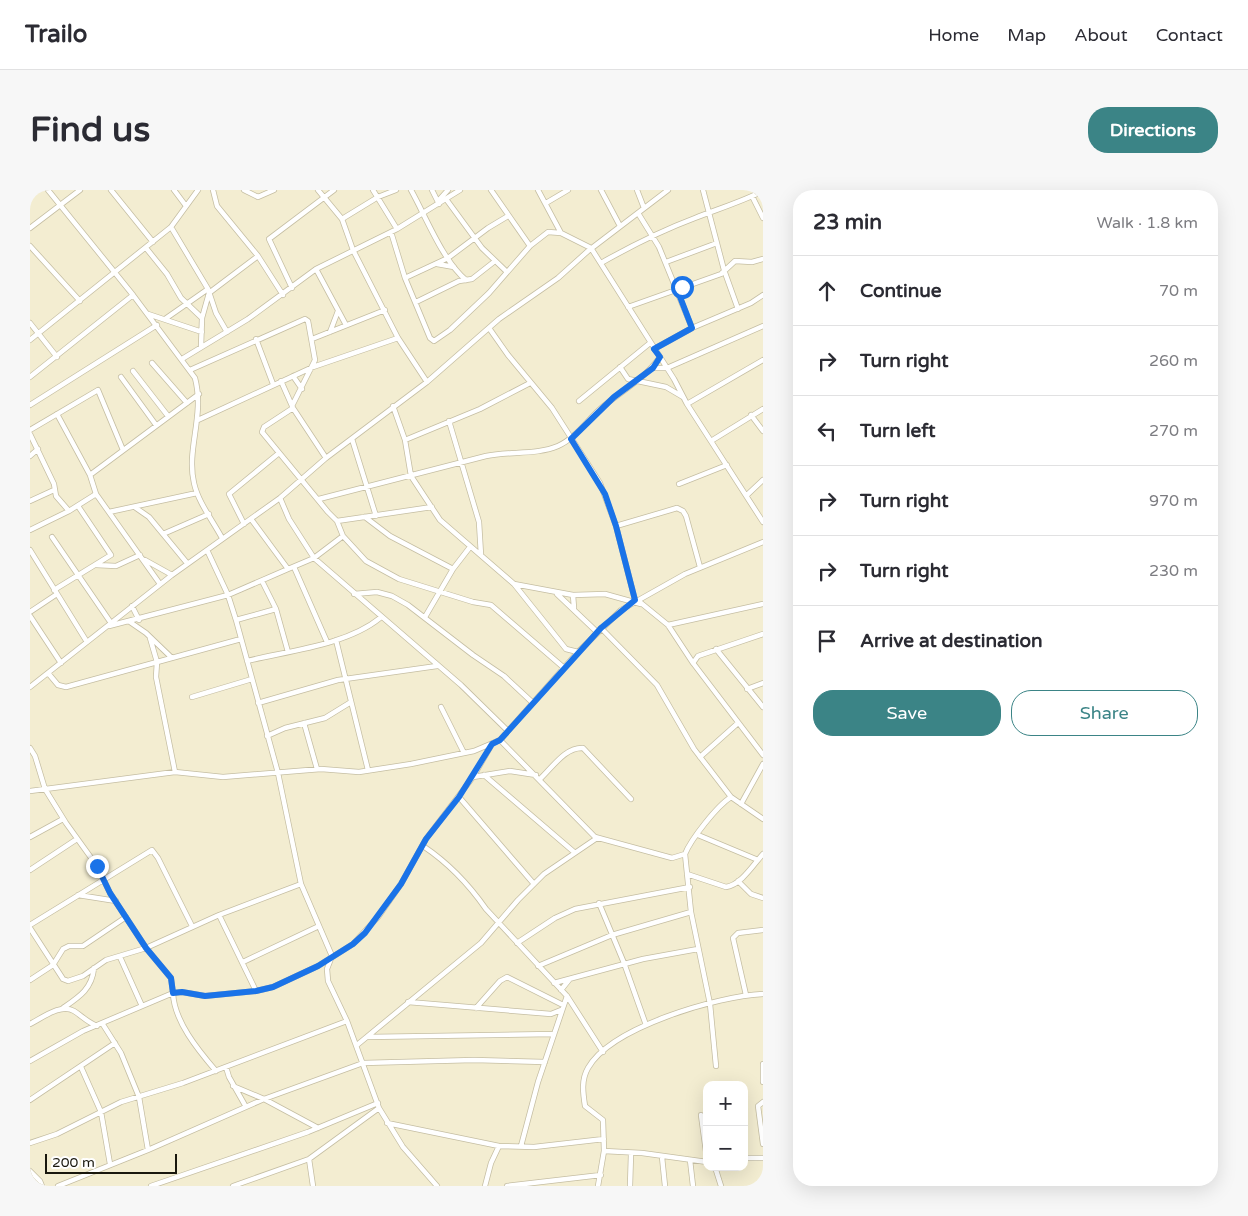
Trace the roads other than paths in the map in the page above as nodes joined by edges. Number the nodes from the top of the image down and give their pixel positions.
1 (48, 190) edge
2 (80, 190) edge
3 (111, 190) edge
4 (174, 190) edge
5 (198, 190) edge
6 (213, 190) edge
7 (244, 190) edge
8 (274, 190) edge
9 (318, 190) edge
10 (334, 190) edge
11 (374, 190) edge
12 (396, 190) edge
13 (411, 190) edge
14 (432, 190) edge
15 (448, 190) edge
16 (460, 190) edge
17 (491, 190) edge
18 (538, 190) edge
19 (568, 190) edge
20 (601, 190) edge
21 (637, 190) edge
22 (668, 190) edge
23 (703, 190) edge
24 (763, 190) edge
25 (752, 196) junction
26 (324, 197) junction
27 (378, 197) junction
28 (446, 198) junction
29 (439, 203) junction
30 (546, 203) junction
31 (60, 206) junction
32 (186, 206) junction
33 (644, 208) junction
34 (424, 213) junction
35 (638, 213) junction
36 (709, 213) junction
37 (508, 216) junction
38 (763, 218) edge
39 (342, 220) junction
40 (620, 226) junction
41 (171, 227) junction
42 (30, 228) edge
43 (397, 229) junction
44 (391, 232) junction
45 (561, 233) junction
46 (474, 237) junction
47 (654, 237) junction
48 (153, 242) junction
49 (717, 243) junction
50 (30, 246) edge
51 (530, 246) junction
52 (146, 248) junction
53 (592, 248) junction
54 (353, 250) junction
55 (258, 256) junction
56 (448, 258) junction
57 (763, 259) edge
58 (494, 261) junction
59 (666, 262) junction
60 (602, 263) junction
61 (437, 264) junction
62 (454, 267) junction
63 (316, 269) junction
64 (724, 270) junction
65 (507, 272) junction
66 (115, 273) junction
67 (459, 274) junction
68 (405, 278) junction
69 (466, 280) junction
70 (459, 281) junction
71 (292, 288) junction
72 (677, 289) junction
73 (209, 291) junction
74 (133, 295) junction
75 (283, 295) junction
76 (763, 295) edge
77 (80, 301) junction
78 (416, 302) junction
79 (186, 303) junction
80 (628, 307) junction
81 (738, 309) junction
82 (385, 310) junction
83 (338, 311) junction
84 (148, 314) junction
85 (342, 317) junction
86 (165, 318) junction
87 (202, 318) junction
88 (30, 323) edge
89 (157, 325) junction
90 (346, 325) junction
91 (763, 326) edge
92 (340, 328) junction
93 (489, 328) junction
94 (692, 328) junction
95 (202, 332) junction
96 (227, 332) junction
97 (330, 332) junction
98 (39, 335) junction
99 (398, 338) junction
100 (256, 339) junction
101 (312, 339) junction
102 (30, 340) edge
103 (650, 343) junction
104 (201, 347) junction
105 (654, 349) junction
106 (57, 357) junction
107 (660, 357) junction
108 (182, 359) junction
109 (763, 360) edge
110 (152, 363) dead end
111 (620, 367) junction
112 (313, 368) junction
113 (653, 368) junction
114 (667, 368) junction
115 (190, 370) junction
116 (133, 371) dead end
117 (293, 376) junction
118 (30, 377) edge
119 (121, 377) dead end
120 (636, 380) junction
121 (281, 381) junction
122 (427, 382) junction
123 (530, 383) junction
124 (273, 384) junction
125 (302, 389) junction
126 (199, 394) junction
127 (683, 397) junction
128 (579, 401) dead end
129 (187, 403) junction
130 (687, 404) junction
131 (30, 405) edge
132 (393, 406) junction
133 (293, 407) junction
134 (763, 409) edge
135 (57, 414) junction
136 (752, 415) junction
137 (168, 416) junction
138 (198, 420) junction
139 (449, 421) junction
140 (156, 425) junction
141 (30, 430) edge
142 (763, 431) edge
143 (30, 434) edge
144 (352, 439) junction
145 (571, 439) junction
146 (405, 440) junction
147 (711, 441) junction
148 (38, 449) junction
149 (123, 450) junction
150 (279, 453) junction
151 (30, 456) edge
152 (326, 458) junction
153 (460, 463) junction
154 (727, 465) junction
155 (90, 475) junction
156 (411, 476) junction
157 (301, 480) junction
158 (763, 480) edge
159 (679, 484) dead end
160 (368, 486) junction
161 (54, 490) junction
162 (197, 493) junction
163 (96, 494) junction
164 (747, 494) junction
165 (280, 498) junction
166 (319, 500) junction
167 (30, 501) edge
168 (147, 505) junction
169 (78, 506) junction
170 (432, 507) junction
171 (136, 508) junction
172 (69, 511) junction
173 (108, 512) junction
174 (209, 514) junction
175 (376, 516) junction
176 (149, 517) junction
177 (365, 518) junction
178 (251, 519) junction
179 (347, 520) junction
180 (337, 521) junction
181 (763, 522) edge
182 (244, 524) junction
183 (616, 526) junction
184 (30, 530) edge
185 (342, 530) junction
186 (163, 534) junction
187 (344, 536) junction
188 (52, 537) dead end
189 (222, 538) junction
190 (763, 542) edge
191 (470, 547) junction
192 (30, 550) edge
193 (207, 550) junction
194 (481, 556) junction
195 (142, 557) junction
196 (314, 558) junction
197 (188, 563) junction
198 (96, 565) junction
199 (294, 567) junction
200 (700, 567) junction
201 (453, 569) junction
202 (288, 570) junction
203 (79, 575) junction
204 (172, 575) junction
205 (262, 581) junction
206 (160, 584) junction
207 (514, 584) junction
208 (55, 592) junction
209 (440, 592) junction
210 (556, 593) junction
211 (354, 594) junction
212 (228, 595) junction
213 (573, 595) junction
214 (635, 600) junction
215 (763, 604) edge
216 (132, 606) junction
217 (574, 608) junction
218 (276, 609) junction
219 (30, 612) edge
220 (30, 616) edge
221 (425, 617) junction
222 (380, 618) junction
223 (141, 619) junction
224 (236, 620) junction
225 (130, 622) junction
226 (108, 625) junction
227 (668, 625) junction
228 (599, 630) junction
229 (146, 633) junction
230 (763, 634) edge
231 (150, 638) junction
232 (241, 639) junction
233 (336, 640) junction
234 (87, 642) junction
235 (327, 642) junction
236 (716, 648) junction
237 (566, 649) junction
238 (288, 652) junction
239 (578, 652) junction
240 (687, 654) junction
241 (698, 656) junction
242 (573, 657) junction
243 (172, 658) junction
244 (247, 661) junction
245 (61, 662) junction
246 (157, 662) junction
247 (693, 663) junction
248 (436, 666) junction
249 (563, 668) junction
250 (48, 673) junction
251 (252, 679) junction
252 (345, 679) junction
253 (763, 683) edge
254 (30, 687) edge
255 (747, 689) junction
256 (192, 697) dead end
257 (351, 702) junction
258 (258, 703) junction
259 (533, 703) junction
260 (441, 707) dead end
261 (763, 707) edge
262 (304, 723) junction
263 (738, 723) junction
264 (508, 731) junction
265 (267, 736) junction
266 (500, 740) junction
267 (492, 744) junction
268 (30, 748) edge
269 (464, 753) junction
270 (763, 755) edge
271 (700, 757) junction
272 (763, 764) edge
273 (318, 769) junction
274 (368, 770) junction
275 (175, 772) junction
276 (278, 772) junction
277 (484, 775) junction
278 (473, 777) junction
279 (538, 777) junction
280 (45, 789) junction
281 (30, 791) edge
282 (459, 797) junction
283 (730, 797) junction
284 (631, 799) dead end
285 (740, 804) junction
286 (63, 819) junction
287 (763, 819) edge
288 (698, 835) junction
289 (30, 837) edge
290 (77, 838) junction
291 (597, 838) junction
292 (423, 846) junction
293 (574, 852) junction
294 (685, 854) junction
295 (763, 854) edge
296 (758, 860) junction
297 (30, 870) edge
298 (688, 874) junction
299 (103, 880) junction
300 (738, 881) junction
301 (302, 884) junction
302 (534, 884) junction
303 (690, 887) junction
304 (78, 895) junction
305 (763, 898) edge
306 (116, 901) junction
307 (598, 903) junction
308 (691, 912) junction
309 (219, 915) junction
310 (126, 917) junction
311 (499, 922) junction
312 (30, 926) edge
313 (192, 926) junction
314 (319, 926) junction
315 (763, 930) edge
316 (612, 936) junction
317 (517, 943) junction
318 (146, 948) junction
319 (698, 949) junction
320 (332, 956) junction
321 (120, 957) junction
322 (243, 962) junction
323 (624, 963) junction
324 (53, 965) junction
325 (538, 966) junction
326 (94, 968) junction
327 (30, 980) edge
328 (569, 980) junction
329 (554, 983) junction
330 (560, 990) junction
331 (256, 991) junction
332 (173, 993) junction
333 (763, 994) edge
334 (746, 995) junction
335 (567, 996) junction
336 (408, 1002) junction
337 (710, 1004) junction
338 (142, 1006) junction
339 (63, 1008) junction
340 (476, 1008) junction
341 (562, 1008) junction
342 (551, 1014) junction
343 (347, 1021) junction
344 (558, 1022) junction
345 (30, 1024) edge
346 (102, 1024) junction
347 (646, 1025) junction
348 (97, 1026) junction
349 (553, 1034) junction
350 (367, 1037) junction
351 (114, 1043) junction
352 (357, 1045) junction
353 (604, 1052) junction
354 (30, 1061) edge
355 (545, 1062) junction
356 (363, 1063) junction
357 (763, 1064) edge
358 (716, 1066) dead end
359 (80, 1067) junction
360 (226, 1067) junction
361 (218, 1070) junction
362 (229, 1077) junction
363 (763, 1082) edge
364 (234, 1086) junction
365 (139, 1097) junction
366 (264, 1099) junction
367 (30, 1100) edge
368 (763, 1102) edge
369 (379, 1106) junction
370 (246, 1107) junction
371 (101, 1112) junction
372 (701, 1115) dead end
373 (386, 1123) junction
374 (762, 1126) edge
375 (318, 1128) junction
376 (703, 1130) edge
377 (604, 1139) junction
378 (30, 1143) edge
379 (763, 1144) edge
380 (499, 1146) junction
381 (521, 1146) junction
382 (148, 1150) junction
383 (604, 1151) junction
384 (631, 1154) junction
385 (662, 1156) junction
386 (748, 1158) edge
387 (763, 1158) edge
388 (310, 1159) junction
389 (690, 1160) junction
390 (703, 1161) edge
391 (110, 1164) junction
392 (30, 1171) edge
393 (716, 1171) edge
394 (601, 1174) junction
395 (247, 1184) edge
396 (42, 1186) edge
397 (58, 1186) edge
398 (151, 1186) edge
399 (233, 1186) edge
400 (313, 1186) edge
401 (437, 1186) edge
402 (486, 1186) edge
403 (507, 1186) edge
404 (598, 1186) edge
405 (630, 1186) edge
406 (665, 1186) edge
407 (693, 1186) edge
408 (721, 1186) edge

1 - 31 street
2 - 31 street
3 - 48 street
4 - 32 street
5 - 32 street
6 - 55 street
7 - 8 street
9 - 26 street
10 - 26 street
11 - 27 street
12 - 27 street
13 - 34 street
14 - 29 street
15 - 29 street
16 - 28 street
17 - 37 street
18 - 30 street
19 - 30 street
20 - 40 street
21 - 33 street
22 - 33 street
23 - 36 street
24 - 25 street
25 - 36 street
25 - 38 street
26 - 39 street
26 - 71 street
27 - 39 street
27 - 43 street
28 - 29 street
28 - 46 street
29 - 34 street
30 - 45 street
31 - 42 street
31 - 66 street
32 - 41 street
33 - 35 street
34 - 43 street
34 - 56 street
35 - 40 street
35 - 47 street
36 - 47 street
36 - 49 street
37 - 46 street
37 - 51 street
39 - 54 street
40 - 53 street
41 - 48 street
41 - 73 street
43 - 44 street
44 - 54 street
44 - 68 street
45 - 51 street
45 - 53 street
46 - 56 street
46 - 58 street
47 - 59 street
47 - 60 street
48 - 52 street
49 - 59 street
49 - 64 street
50 - 77 street
51 - 65 street
52 - 66 street
52 - 79 street
53 - 60 street
53 - 93 street
54 - 63 street
54 - 82 street
55 - 73 street
55 - 75 street
56 - 61 street
56 - 62 street
57 - 64 street
58 - 65 street
58 - 69 street
59 - 72 street
60 - 80 street
61 - 62 street
61 - 68 street
62 - 67 street
63 - 71 street
63 - 83 street
64 - 72 street
64 - 81 street
65 - 78 street
66 - 74 street
66 - 77 street
67 - 69 street
67 - 70 street
68 - 78 street
69 - 70 street
70 - 78 street
71 - 75 street
72 - 80 street
72 - 94 street
73 - 79 street
73 - 87 street
73 - 96 street
74 - 84 street
74 - 106 street
75 - 96 street
76 - 81 street
77 - 98 street
79 - 86 street
79 - 87 street
80 - 103 street
81 - 94 street
82 - 90 street
82 - 99 street
83 - 85 street
83 - 97 street
84 - 86 street
84 - 89 street
85 - 90 street
85 - 92 street
86 - 95 street
87 - 95 street
88 - 98 street
89 - 108 street
89 - 131 street
90 - 92 street
91 - 114 street
92 - 97 street
93 - 122 street
93 - 123 street
94 - 105 street
95 - 104 street
96 - 104 street
97 - 101 street
98 - 102 street
98 - 106 street
99 - 112 street
99 - 122 street
100 - 101 street
100 - 115 street
100 - 124 street
101 - 112 street
103 - 105 street
103 - 111 street
104 - 108 street
105 - 107 street
106 - 118 street
107 - 113 street
107 - 114 street
108 - 115 street
109 - 130 street
110 - 129 street
111 - 120 street
111 - 128 street
112 - 117 street
112 - 125 street
113 - 114 street
113 - 120 street
114 - 127 street
115 - 126 street
116 - 137 street
117 - 121 street
117 - 125 street
119 - 140 street
120 - 127 street
120 - 145 street
121 - 124 street
121 - 133 street
122 - 132 street
123 - 139 street
123 - 145 street
124 - 138 street
125 - 133 street
126 - 129 street
126 - 138 street
127 - 130 street
129 - 137 street
130 - 147 street
132 - 144 street
132 - 146 street
133 - 150 street
133 - 152 street
134 - 136 street
135 - 141 street
135 - 149 street
135 - 155 street
136 - 142 street
136 - 147 street
137 - 140 street
138 - 162 street
139 - 146 street
139 - 153 street
140 - 149 street
143 - 148 street
144 - 152 street
144 - 160 street
145 - 153 street
145 - 183 street
146 - 156 street
147 - 154 street
148 - 151 street
148 - 161 street
149 - 155 street
150 - 157 street
150 - 182 street
152 - 157 street
153 - 156 street
153 - 194 street
154 - 159 street
154 - 164 street
155 - 163 street
156 - 160 street
156 - 170 street
157 - 165 street
157 - 166 street
158 - 164 street
160 - 166 street
160 - 175 street
161 - 167 street
161 - 172 street
162 - 168 street
162 - 174 street
163 - 169 street
163 - 173 street
164 - 181 street
165 - 178 street
165 - 196 street
166 - 180 street
168 - 171 street
168 - 176 street
169 - 172 street
169 - 198 street
170 - 175 street
170 - 191 street
171 - 173 street
171 - 176 street
172 - 184 street
173 - 195 street
174 - 186 street
174 - 189 street
175 - 177 street
176 - 186 street
177 - 179 street
177 - 201 street
178 - 182 street
178 - 202 street
179 - 180 street
179 - 185 street
180 - 185 street
182 - 189 street
183 - 200 street
183 - 214 street
185 - 187 street
186 - 197 street
187 - 196 street
187 - 209 street
188 - 203 street
189 - 193 street
190 - 200 street
191 - 194 street
191 - 201 street
192 - 208 street
193 - 197 street
193 - 212 street
194 - 207 street
195 - 198 street
195 - 204 street
195 - 206 street
196 - 199 street
196 - 211 street
197 - 204 street
198 - 203 street
199 - 202 street
199 - 235 street
200 - 214 street
201 - 209 street
202 - 205 street
203 - 208 street
203 - 226 street
204 - 206 street
205 - 212 street
205 - 218 street
206 - 216 street
207 - 210 street
207 - 237 street
208 - 219 street
208 - 234 street
209 - 221 street
209 - 249 street
210 - 213 street
210 - 217 street
211 - 221 street
211 - 222 street
212 - 223 street
212 - 224 street
213 - 214 street
213 - 217 street
214 - 227 street
214 - 228 street
215 - 227 street
216 - 223 street
216 - 226 street
217 - 228 street
218 - 224 street
218 - 238 street
220 - 245 street
221 - 259 street
222 - 233 street
222 - 248 street
223 - 225 street
223 - 229 street
224 - 232 street
225 - 226 street
225 - 229 street
226 - 234 street
227 - 240 street
228 - 239 street
228 - 271 street
229 - 231 street
230 - 236 street
231 - 243 street
231 - 246 street
232 - 243 street
232 - 244 street
233 - 235 street
233 - 252 street
234 - 245 street
235 - 238 street
236 - 241 street
236 - 255 street
237 - 239 street
237 - 242 street
238 - 244 street
239 - 242 street
240 - 241 street
240 - 247 street
241 - 247 street
242 - 249 street
243 - 246 street
244 - 251 street
245 - 250 street
246 - 250 street
246 - 275 street
247 - 263 street
248 - 252 street
248 - 264 street
249 - 259 street
250 - 254 street
251 - 256 street
251 - 258 street
252 - 257 street
252 - 258 street
253 - 255 street
255 - 261 street
257 - 262 street
257 - 274 street
258 - 265 street
259 - 264 street
260 - 269 street
262 - 265 street
262 - 273 street
263 - 270 street
263 - 271 street
264 - 266 street
265 - 276 street
266 - 267 street
266 - 279 street
267 - 269 street
267 - 278 street
268 - 280 street
269 - 274 street
271 - 283 street
272 - 285 street
273 - 274 street
273 - 276 street
275 - 276 street
275 - 280 street
276 - 301 street
277 - 278 street
277 - 279 street
277 - 293 street
278 - 282 street
279 - 284 street
279 - 291 street
280 - 281 street
280 - 286 street
282 - 292 street
282 - 302 street
283 - 285 street
283 - 288 street
285 - 287 street
286 - 289 street
286 - 290 street
288 - 294 street
288 - 296 street
290 - 297 street
290 - 299 street
291 - 293 street
291 - 294 street
292 - 311 street
292 - 320 street
293 - 302 street
294 - 298 street
295 - 296 street
296 - 300 street
298 - 300 street
298 - 303 street
299 - 304 street
299 - 306 street
299 - 313 street
300 - 305 street
301 - 309 street
301 - 314 street
302 - 311 street
303 - 307 street
303 - 308 street
304 - 306 street
304 - 312 street
306 - 310 street
307 - 316 street
307 - 317 street
308 - 316 street
308 - 319 street
309 - 313 street
309 - 322 street
310 - 318 street
310 - 324 street
311 - 317 street
311 - 336 street
312 - 324 street
313 - 318 street
314 - 320 street
314 - 322 street
315 - 334 street
316 - 323 street
316 - 325 street
317 - 325 street
318 - 321 street
318 - 332 street
319 - 323 street
319 - 337 street
320 - 331 street
320 - 343 street
321 - 326 street
321 - 338 street
322 - 331 street
323 - 328 street
323 - 347 street
324 - 326 street
324 - 327 street
325 - 329 street
326 - 339 street
328 - 329 street
328 - 330 street
329 - 330 street
330 - 335 street
331 - 332 street
332 - 338 street
332 - 361 street
333 - 334 street
334 - 337 street
335 - 341 street
335 - 353 street
336 - 340 street
336 - 350 street
337 - 347 street
337 - 358 street
338 - 346 street
339 - 345 street
339 - 348 street
340 - 341 street
340 - 342 street
341 - 342 street
341 - 344 street
342 - 344 street
343 - 352 street
343 - 360 street
344 - 349 street
346 - 348 street
346 - 351 street
347 - 353 street
348 - 354 street
349 - 350 street
349 - 355 street
350 - 352 street
351 - 359 street
351 - 365 street
352 - 356 street
353 - 377 street
355 - 356 street
355 - 381 street
356 - 366 street
356 - 369 street
357 - 363 street
359 - 367 street
359 - 371 street
360 - 361 street
360 - 362 street
361 - 362 street
361 - 365 street
362 - 364 street
364 - 366 street
364 - 370 street
365 - 371 street
365 - 382 street
366 - 370 street
366 - 375 street
368 - 374 street
369 - 373 street
369 - 375 street
369 - 388 street
370 - 382 street
371 - 378 street
371 - 391 street
372 - 376 street
373 - 380 street
373 - 401 street
374 - 379 street
375 - 398 street
377 - 381 street
377 - 383 street
380 - 381 street
380 - 402 street
382 - 391 street
383 - 384 street
383 - 394 street
384 - 385 street
384 - 405 street
385 - 389 street
385 - 406 street
386 - 387 street
388 - 395 street
388 - 400 street
389 - 390 street
389 - 407 street
391 - 397 street
392 - 396 street
393 - 408 street
394 - 403 street
394 - 404 street
395 - 399 street

